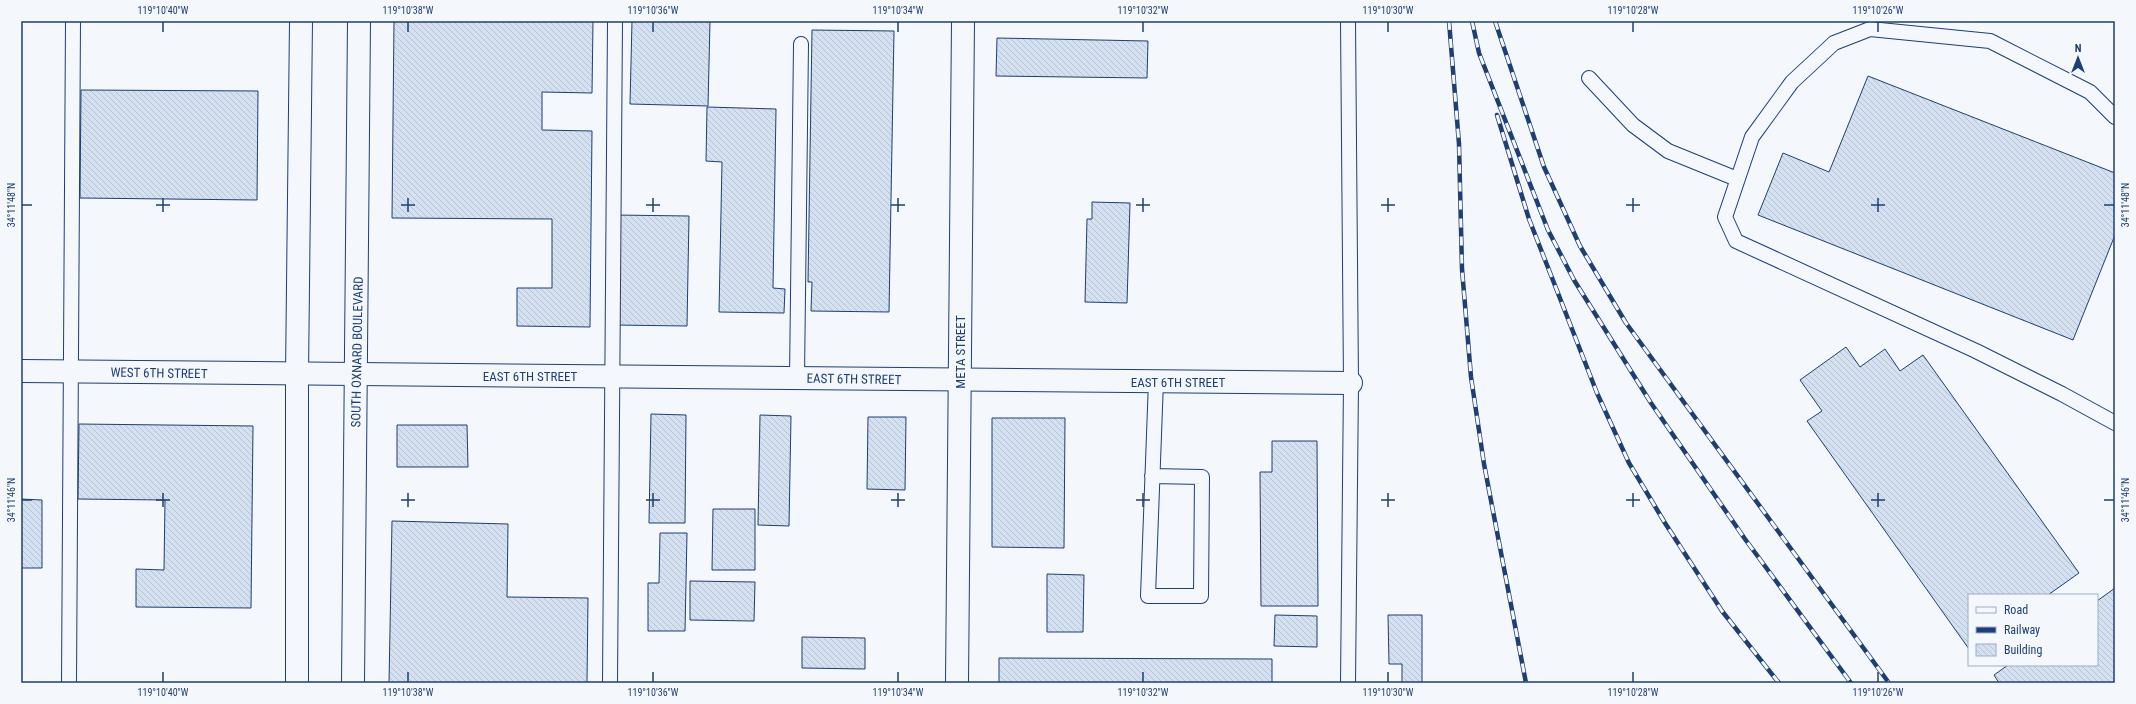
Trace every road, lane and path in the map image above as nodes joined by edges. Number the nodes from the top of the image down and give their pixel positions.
1 (73, 21) edge
2 (301, 21) edge
3 (359, 21) edge
4 (615, 21) edge
5 (963, 21) edge
6 (1348, 21) edge
7 (801, 44) dead end
8 (1589, 78) dead end
9 (2115, 117) edge
10 (1737, 179) junction
11 (21, 371) edge
12 (71, 372) junction
13 (297, 374) junction
14 (356, 375) junction
15 (612, 376) junction
16 (797, 378) junction
17 (960, 380) junction
18 (1156, 381) junction
19 (1351, 383) junction
20 (2115, 423) edge
21 (1152, 476) junction
22 (69, 683) edge
23 (297, 683) edge
24 (353, 683) edge
25 (610, 683) edge
26 (957, 683) edge
27 (1348, 683) edge

1 - 12 lane
2 - 13 street
3 - 14 street, SOUTH OXNARD BOULEVARD
4 - 15 lane
5 - 17 street, META STREET
6 - 19 lane
7 - 16 lane
8 - 10 lane
9 - 10 lane
10 - 20 lane
11 - 12 street, WEST 6TH STREET
12 - 13 street, WEST 6TH STREET
12 - 22 lane
13 - 14 street, WEST 6TH STREET
13 - 23 street
14 - 15 street, EAST 6TH STREET
14 - 24 street, SOUTH OXNARD BOULEVARD
15 - 16 street, EAST 6TH STREET
15 - 25 lane
16 - 17 street, EAST 6TH STREET
17 - 18 street, EAST 6TH STREET
17 - 26 street, META STREET
18 - 19 street, EAST 6TH STREET
18 - 21 lane
19 - 27 lane
21 - 21 lane

